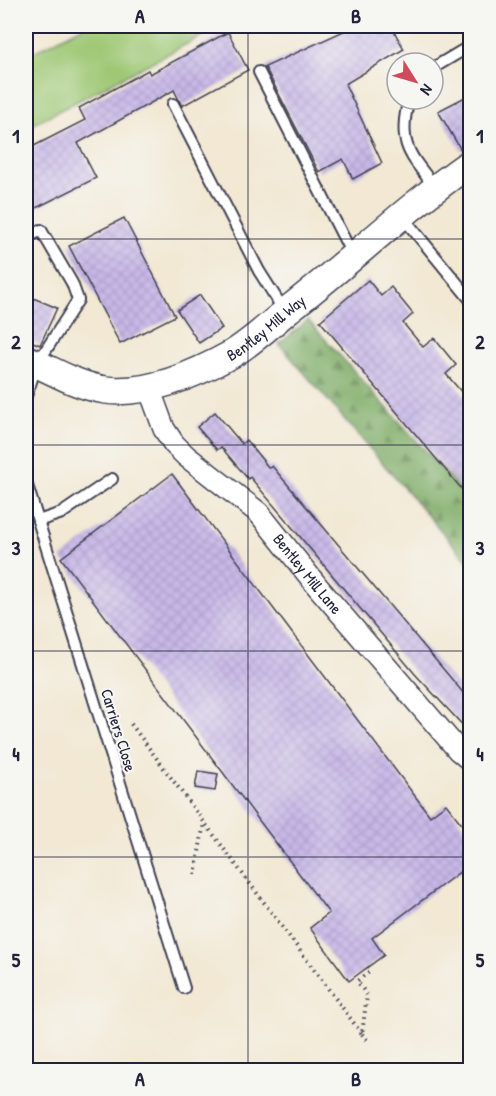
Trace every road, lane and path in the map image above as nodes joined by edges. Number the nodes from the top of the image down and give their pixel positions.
1 (471, 46) edge
2 (445, 61) edge
3 (259, 72) dead end
4 (172, 104) dead end
5 (406, 111) edge
6 (471, 163) edge
7 (436, 187) junction
8 (402, 216) junction
9 (26, 238) edge
10 (353, 257) junction
11 (471, 299) edge
12 (285, 312) junction
13 (31, 362) edge
14 (149, 388) junction
15 (26, 396) edge
16 (112, 479) dead end
17 (26, 482) edge
18 (38, 521) junction
19 (131, 724) dead end
20 (471, 760) edge
21 (204, 822) junction
22 (195, 875) dead end
23 (366, 968) dead end
24 (184, 988) dead end
25 (362, 1034) junction
26 (370, 1043) dead end

1 - 2 lane
3 - 10 lane
4 - 12 lane
5 - 7 lane
6 - 7 street, Bentley Mill Way
7 - 8 street, Bentley Mill Way
8 - 10 street, Bentley Mill Way
8 - 11 lane
9 - 13 lane
10 - 12 street, Bentley Mill Way
12 - 14 street, Bentley Mill Way
13 - 14 street, Bentley Mill Way
13 - 15 lane
14 - 20 street, Bentley Mill Lane
16 - 18 lane
17 - 18 lane, Carriers Close
18 - 24 lane, Carriers Close
19 - 21 path
21 - 22 path
21 - 25 path
23 - 25 path
25 - 26 path

